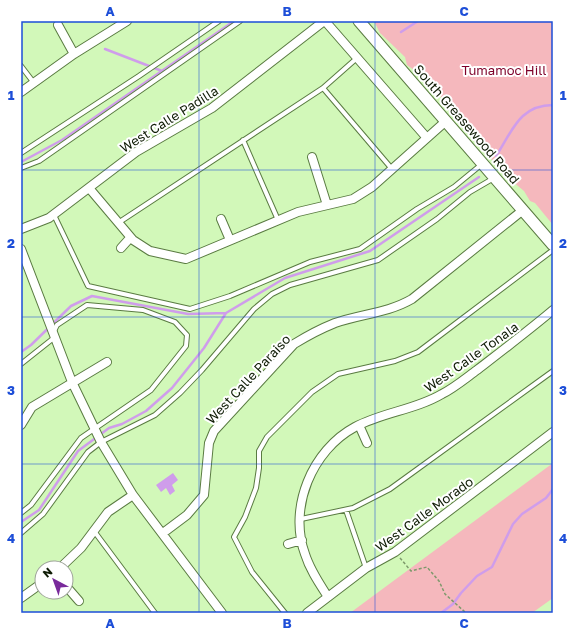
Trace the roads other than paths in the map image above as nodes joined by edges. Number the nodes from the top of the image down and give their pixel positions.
1 (219, 21) edge
2 (240, 21) edge
3 (325, 21) edge
4 (359, 21) edge
5 (122, 22) edge
6 (58, 25) dead end
7 (74, 54) junction
8 (357, 58) junction
9 (21, 66) edge
10 (34, 83) junction
11 (323, 88) junction
12 (21, 92) edge
13 (446, 121) junction
14 (427, 138) junction
15 (244, 140) junction
16 (21, 153) edge
17 (312, 157) dead end
18 (482, 163) junction
19 (21, 168) edge
20 (393, 169) junction
21 (495, 178) junction
22 (89, 188) junction
23 (327, 205) junction
24 (523, 210) junction
25 (54, 214) junction
26 (221, 219) dead end
27 (278, 221) junction
28 (117, 224) junction
29 (21, 229) edge
30 (130, 238) junction
31 (230, 240) junction
32 (553, 245) edge
33 (121, 248) dead end
34 (21, 249) edge
35 (553, 250) edge
36 (553, 310) edge
37 (53, 334) junction
38 (107, 362) dead end
39 (21, 364) edge
40 (553, 371) edge
41 (72, 382) junction
42 (21, 425) edge
43 (359, 425) junction
44 (94, 428) junction
45 (553, 432) edge
46 (101, 442) junction
47 (368, 443) dead end
48 (133, 495) junction
49 (346, 510) junction
50 (21, 513) edge
51 (300, 519) junction
52 (94, 531) junction
53 (21, 533) edge
54 (163, 533) junction
55 (302, 540) junction
56 (288, 544) dead end
57 (68, 560) edge
58 (366, 568) junction
59 (34, 588) edge
60 (74, 595) edge
61 (328, 597) junction
62 (21, 598) edge
63 (79, 601) dead end
64 (155, 613) edge
65 (222, 613) edge
66 (285, 613) edge
67 (307, 613) edge

1 - 16 lane
2 - 19 lane
3 - 8 street
3 - 22 street, West Calle Padilla
4 - 13 main road, South Greasewood Road
5 - 7 street
6 - 7 street
7 - 10 street
8 - 11 lane
8 - 14 street
9 - 10 lane
10 - 12 street
11 - 15 lane
11 - 20 lane
13 - 14 street
13 - 18 main road, South Greasewood Road
14 - 20 street
15 - 27 lane
15 - 28 lane
17 - 23 street
18 - 21 main road, South Greasewood Road
18 - 25 lane
20 - 23 street
21 - 24 main road, South Greasewood Road
21 - 46 lane
22 - 25 street, West Calle Padilla
22 - 28 street
23 - 27 street
24 - 32 main road, South Greasewood Road
24 - 54 street, West Calle Paraiso
25 - 29 street, West Calle Padilla
26 - 31 street
27 - 31 street
28 - 30 street
30 - 31 street
30 - 33 street
34 - 37 street
35 - 66 lane
36 - 43 street, West Calle Tonala
37 - 39 lane
37 - 41 street
37 - 44 lane
38 - 41 street
40 - 49 lane
41 - 42 street
41 - 44 street
43 - 47 street
43 - 51 street, West Calle Tonala
44 - 46 street
44 - 50 lane
45 - 58 street, West Calle Morado
46 - 48 street
46 - 53 lane
48 - 52 street
48 - 54 street
49 - 51 lane
49 - 58 lane
51 - 55 street, West Calle Tonala
52 - 57 street
52 - 64 lane
54 - 65 street
55 - 56 street
55 - 61 street, West Calle Tonala
58 - 61 street, West Calle Morado
59 - 62 street
60 - 63 street
61 - 67 street, West Calle Morado

